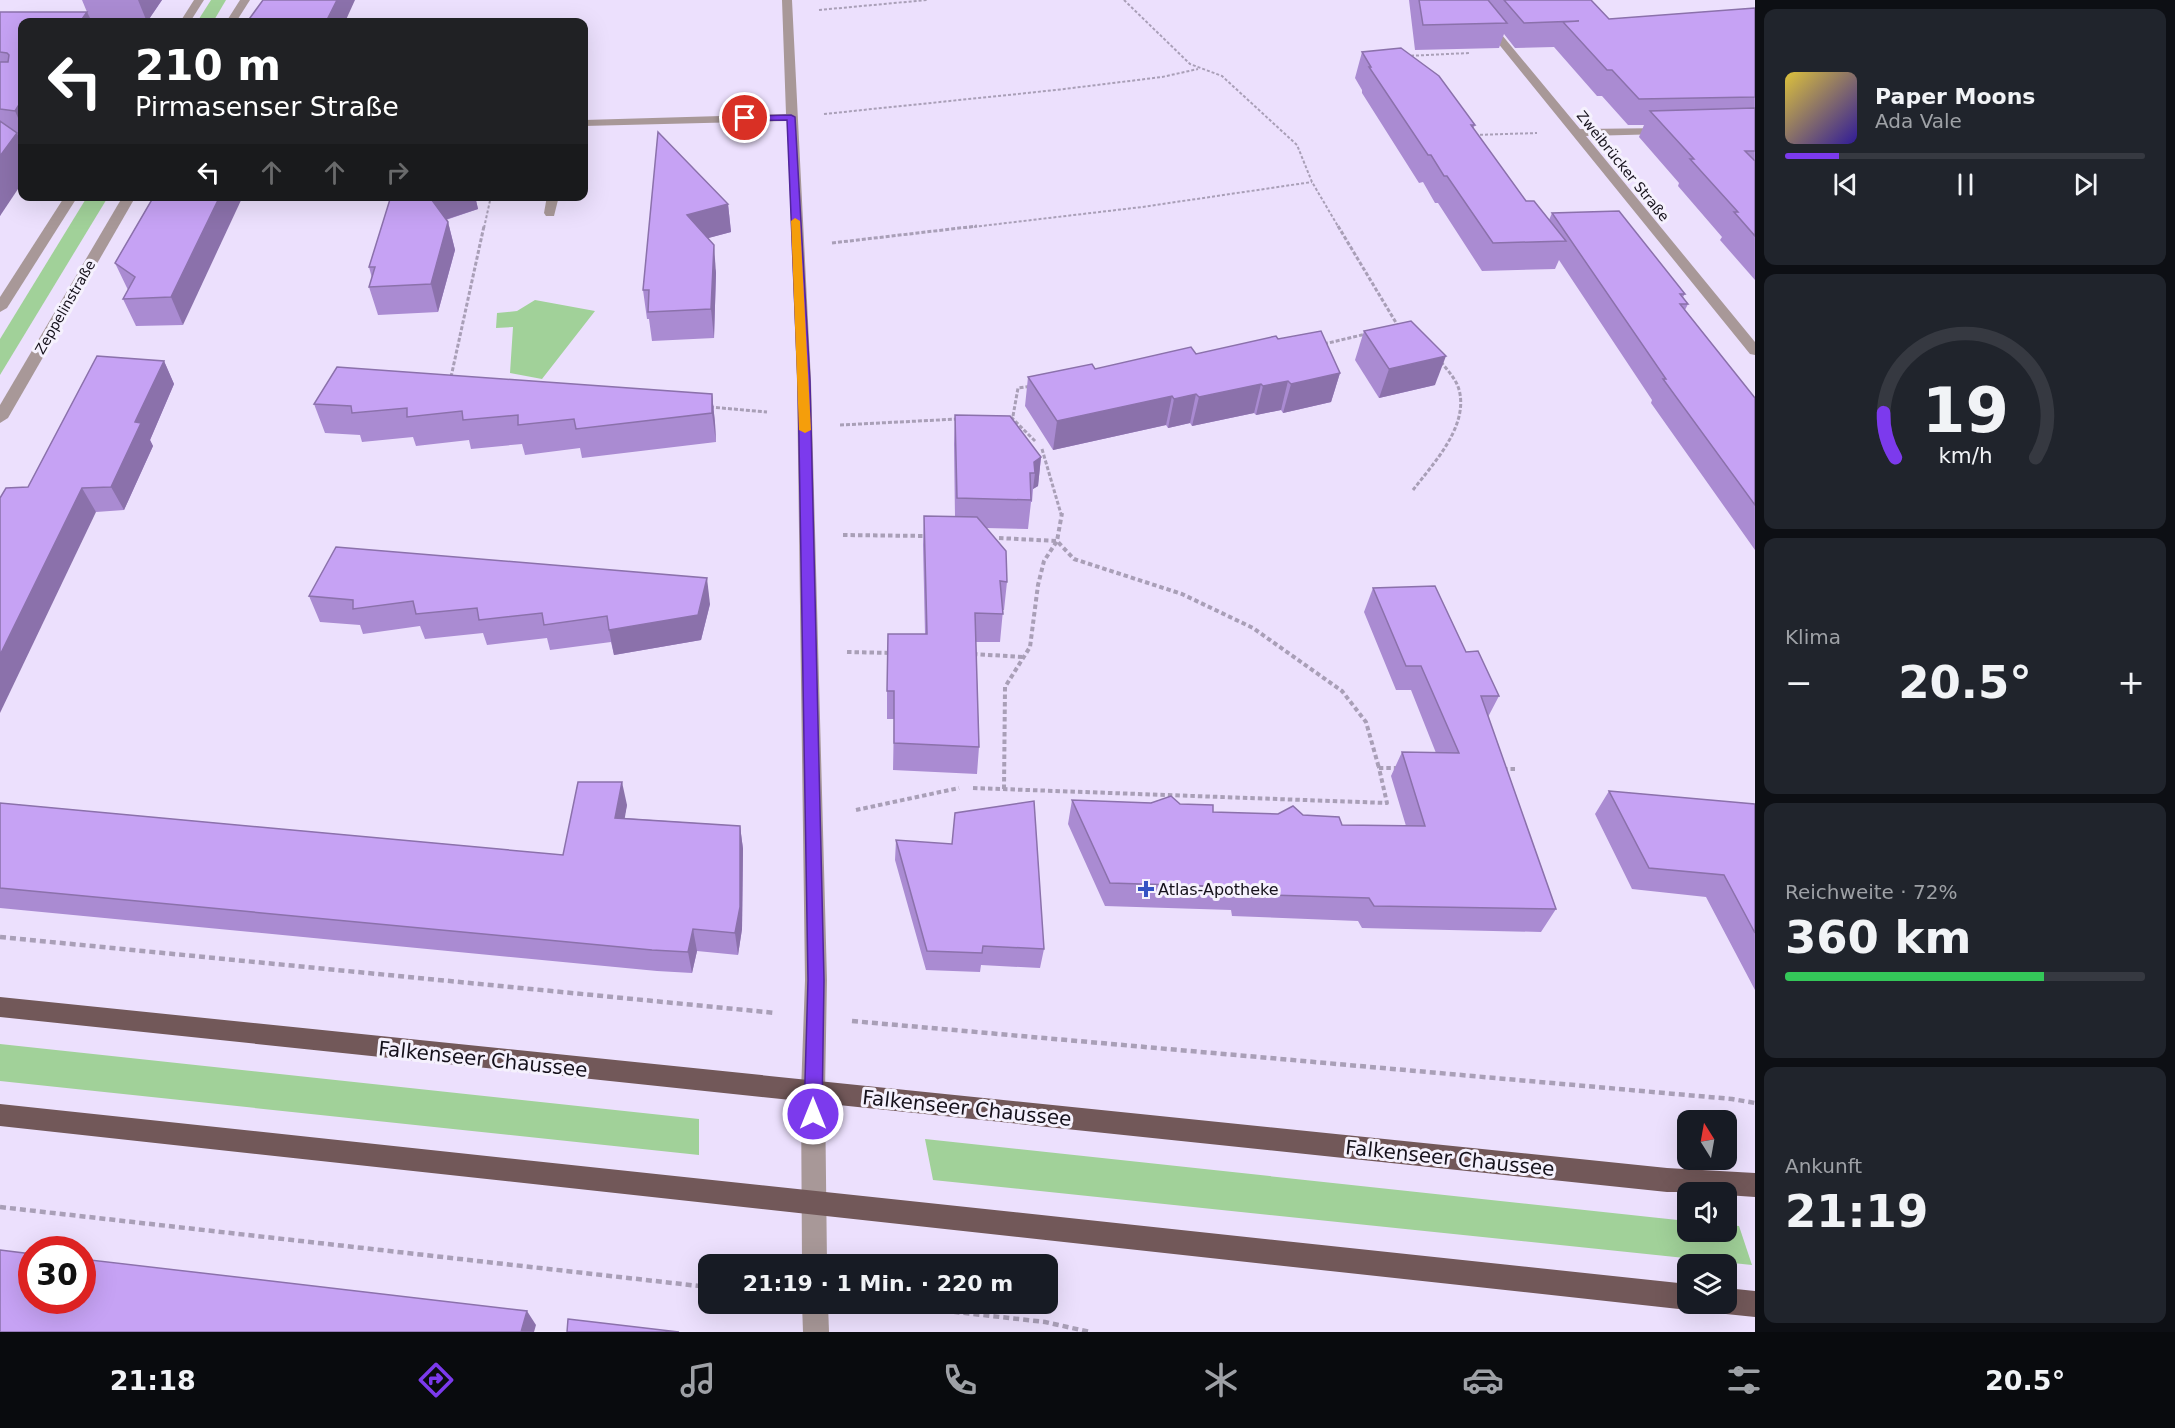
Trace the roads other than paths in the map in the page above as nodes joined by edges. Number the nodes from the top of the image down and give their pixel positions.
1 (199, 0) edge
2 (244, 0) edge
3 (787, 0) edge
4 (1468, 0) edge
5 (187, 18) edge
6 (233, 18) edge
7 (791, 117) junction
8 (588, 123) edge
9 (1674, 130) edge
10 (1576, 133) junction
11 (69, 201) edge
12 (127, 201) edge
13 (552, 201) edge
14 (550, 213) dead end
15 (0, 308) edge
16 (1755, 351) edge
17 (0, 418) edge
18 (0, 1007) edge
19 (813, 1092) junction
20 (0, 1114) edge
21 (1755, 1185) edge
22 (814, 1203) junction
23 (815, 1254) edge
24 (1677, 1296) edge
25 (1737, 1302) edge
26 (1755, 1304) edge
27 (815, 1314) edge
28 (816, 1332) edge

1 - 5 street
2 - 6 street
3 - 7 street
4 - 10 street, Zweibrücker Straße
7 - 8 street
7 - 19 street
9 - 10 street
10 - 16 street, Zweibrücker Straße
11 - 15 street
12 - 17 street, Zeppelinstraße
13 - 14 street
18 - 19 main road, Falkenseer Chaussee
19 - 21 main road, Falkenseer Chaussee
19 - 22 street
20 - 22 main road
22 - 23 street
22 - 24 main road
25 - 26 main road
27 - 28 street

